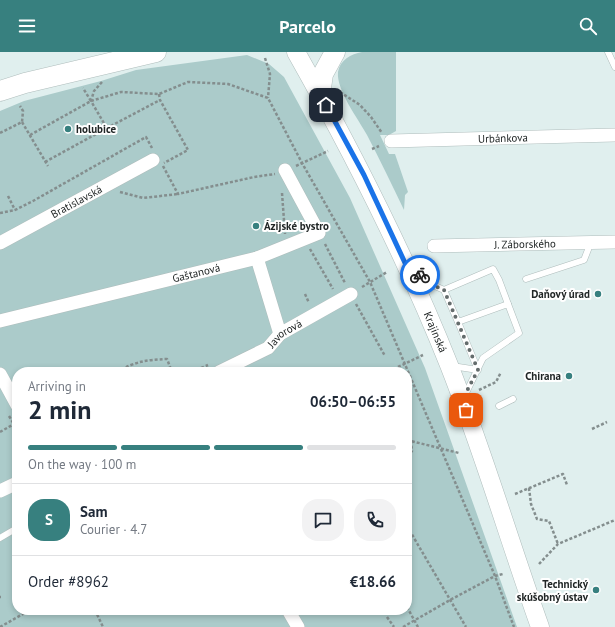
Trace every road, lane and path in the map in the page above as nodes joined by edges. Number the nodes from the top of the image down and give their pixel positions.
1 (156, 52) edge
2 (296, 52) edge
3 (335, 52) edge
4 (609, 53) edge
5 (135, 55) edge
6 (265, 58) dead end
7 (615, 67) edge
8 (102, 82) dead end
9 (83, 88) dead end
10 (0, 91) edge
11 (159, 94) dead end
12 (330, 94) junction
13 (268, 98) dead end
14 (160, 100) junction
15 (91, 101) junction
16 (20, 106) dead end
17 (22, 122) junction
18 (107, 128) junction
19 (109, 132) dead end
20 (0, 133) edge
21 (30, 135) junction
22 (615, 135) edge
23 (391, 141) joint
24 (328, 151) dead end
25 (45, 162) junction
26 (158, 162) joint
27 (302, 163) dead end
28 (48, 166) dead end
29 (285, 170) dead end
30 (272, 175) dead end
31 (275, 181) dead end
32 (116, 191) dead end
33 (282, 191) dead end
34 (178, 194) dead end
35 (8, 196) dead end
36 (15, 210) dead end
37 (319, 233) junction
38 (286, 238) dead end
39 (591, 242) junction
40 (615, 242) edge
41 (0, 243) edge
42 (306, 244) dead end
43 (434, 246) dead end
44 (257, 258) junction
45 (406, 265) junction
46 (388, 272) dead end
47 (526, 279) dead end
48 (370, 282) dead end
49 (348, 288) junction
50 (333, 289) dead end
51 (444, 290) junction
52 (508, 304) junction
53 (0, 321) edge
54 (458, 322) junction
55 (280, 334) junction
56 (423, 355) dead end
57 (385, 356) dead end
58 (449, 365) junction
59 (126, 367) edge
60 (170, 367) edge
61 (216, 367) edge
62 (398, 367) dead end
63 (478, 370) junction
64 (501, 372) dead end
65 (0, 374) edge
66 (478, 390) dead end
67 (12, 396) edge
68 (513, 399) dead end
69 (462, 400) junction
70 (499, 406) dead end
71 (607, 422) dead end
72 (12, 425) edge
73 (592, 429) dead end
74 (0, 432) edge
75 (412, 441) edge
76 (459, 453) dead end
77 (12, 485) edge
78 (568, 485) dead end
79 (529, 488) junction
80 (0, 491) edge
81 (515, 494) dead end
82 (615, 520) edge
83 (12, 531) edge
84 (412, 535) edge
85 (0, 538) edge
86 (558, 544) junction
87 (539, 564) dead end
88 (503, 574) dead end
89 (450, 600) junction
90 (21, 615) edge
91 (97, 615) edge
92 (291, 615) edge
93 (412, 615) edge
94 (387, 617) dead end
95 (415, 620) junction
96 (0, 627) edge
97 (103, 627) edge
98 (298, 627) edge
99 (394, 627) edge
100 (404, 627) edge
101 (418, 627) edge
102 (466, 627) edge
103 (540, 627) edge

1 - 5 main road
2 - 12 main road, Krajinská
3 - 12 main road
4 - 7 lane
5 - 10 main road
6 - 13 path
8 - 15 path
9 - 15 path
11 - 14 path
12 - 23 path
12 - 45 main road, Krajinská
14 - 18 path
14 - 26 path
15 - 18 path
15 - 21 path
16 - 17 path
17 - 20 path
17 - 21 path
18 - 19 path
18 - 25 path
21 - 25 path
22 - 23 street, Urbánkova
24 - 27 path
25 - 28 path
26 - 41 street, Bratislavská
29 - 37 street
30 - 31 path
32 - 34 path
33 - 38 path
35 - 36 path
37 - 44 street, Gaštanová
37 - 49 path
39 - 40 street, J. Záborského
39 - 43 street, J. Záborského
39 - 47 lane
42 - 50 path
44 - 53 street, Gaštanová
44 - 55 street
45 - 51 lane
45 - 58 main road, Krajinská
46 - 48 path
49 - 55 street, Javorová
49 - 57 path
51 - 52 lane
51 - 54 lane
52 - 54 lane
52 - 63 lane
54 - 63 lane
55 - 61 street, Javorová
56 - 62 path
58 - 63 lane
58 - 69 main road, Krajinská
59 - 60 path
63 - 69 lane
64 - 66 path
65 - 67 street
68 - 70 lane
69 - 103 main road, Krajinská
71 - 73 path
72 - 74 path
75 - 76 path
77 - 80 street
78 - 79 path
79 - 81 path
79 - 86 path
82 - 86 path
83 - 85 lane
84 - 89 path
86 - 87 path
88 - 89 path
89 - 95 path
89 - 102 path
90 - 96 path
91 - 97 path
92 - 98 street
93 - 95 path
94 - 99 path
95 - 100 path
95 - 101 path

